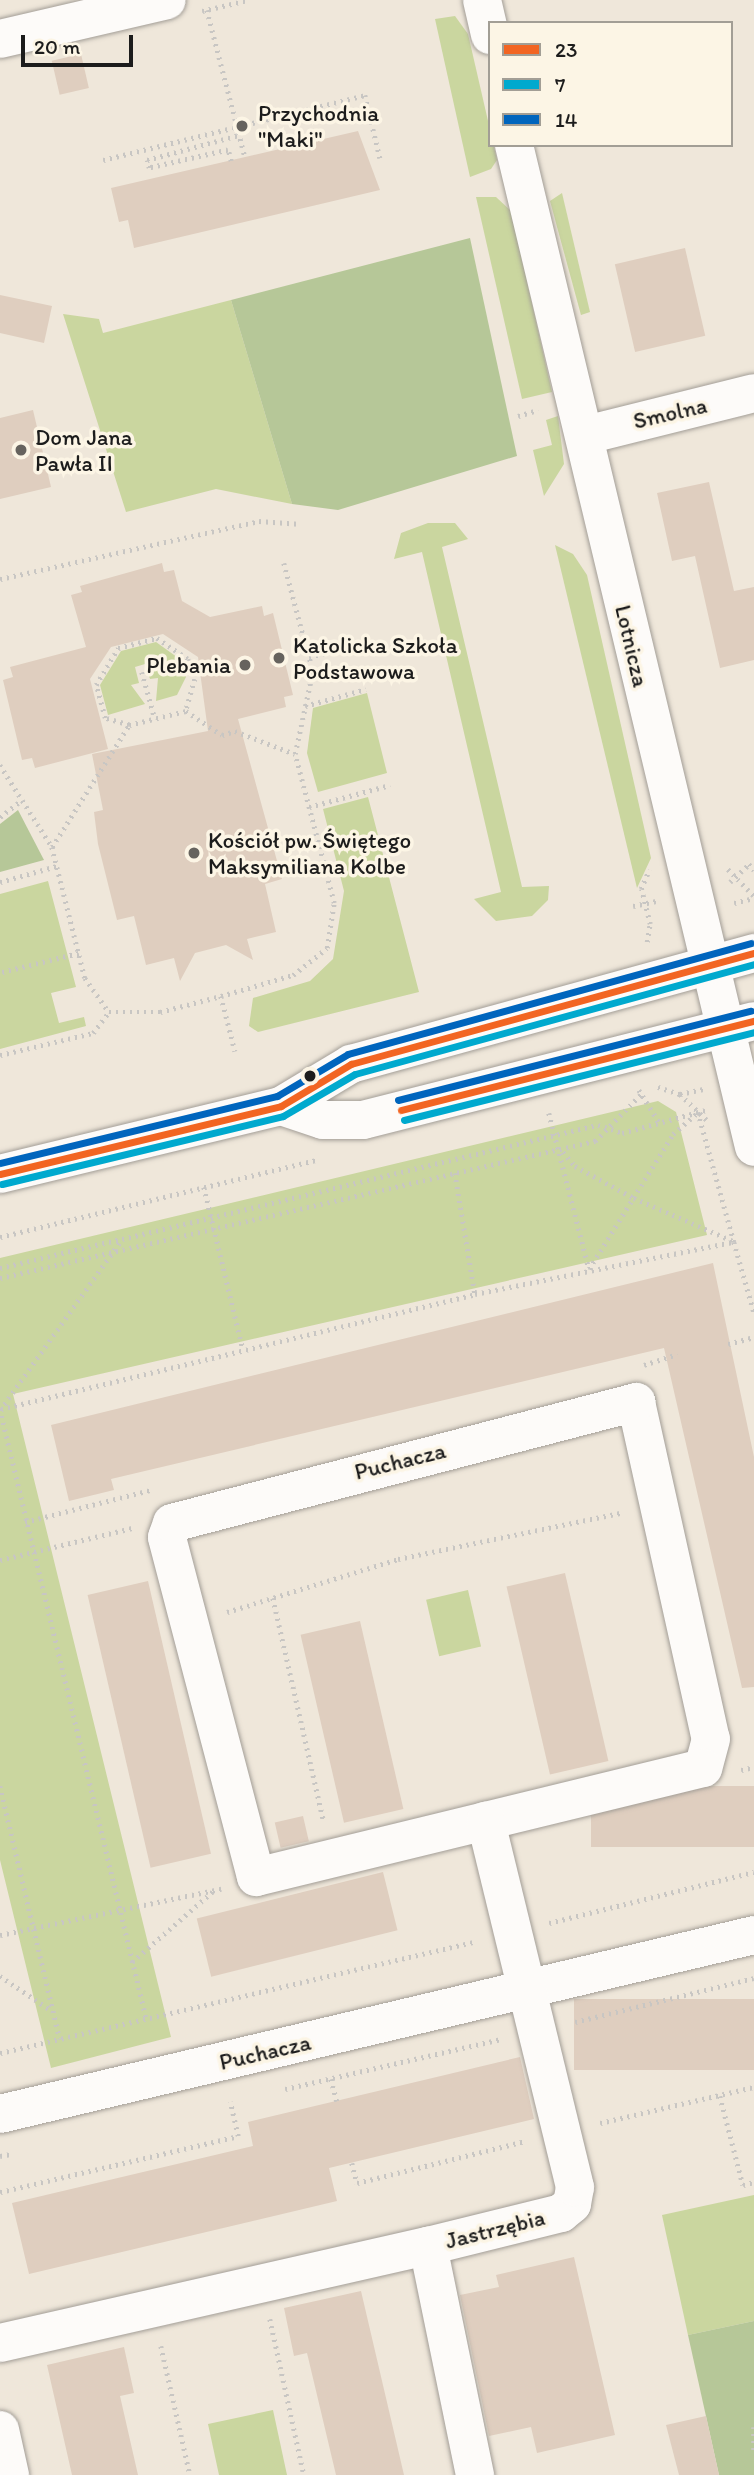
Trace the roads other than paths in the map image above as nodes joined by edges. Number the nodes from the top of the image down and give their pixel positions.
1 (167, 0) edge
2 (482, 0) edge
3 (488, 26) edge
4 (0, 39) edge
5 (514, 147) edge
6 (754, 393) edge
7 (586, 435) junction
8 (754, 953) edge
9 (706, 965) junction
10 (739, 1025) edge
11 (281, 1106) junction
12 (754, 1147) edge
13 (0, 1174) edge
14 (486, 1821) junction
15 (754, 1935) edge
16 (530, 1989) junction
17 (0, 2115) edge
18 (428, 2246) junction
19 (0, 2343) edge
20 (0, 2430) edge
21 (10, 2475) edge
22 (475, 2475) edge

1 - 4 street
2 - 3 street
5 - 7 street, Lotnicza
6 - 7 street, Smolna
7 - 9 street, Lotnicza
8 - 9 street
9 - 10 street, Lotnicza
9 - 11 street
10 - 11 street
10 - 12 street, Lotnicza
11 - 13 street
14 - 14 street, Puchacza
14 - 16 street
15 - 16 street, Puchacza
16 - 17 street, Puchacza
16 - 18 street, Jastrzębia
18 - 19 street
18 - 22 street, Jastrzębia
20 - 21 street

